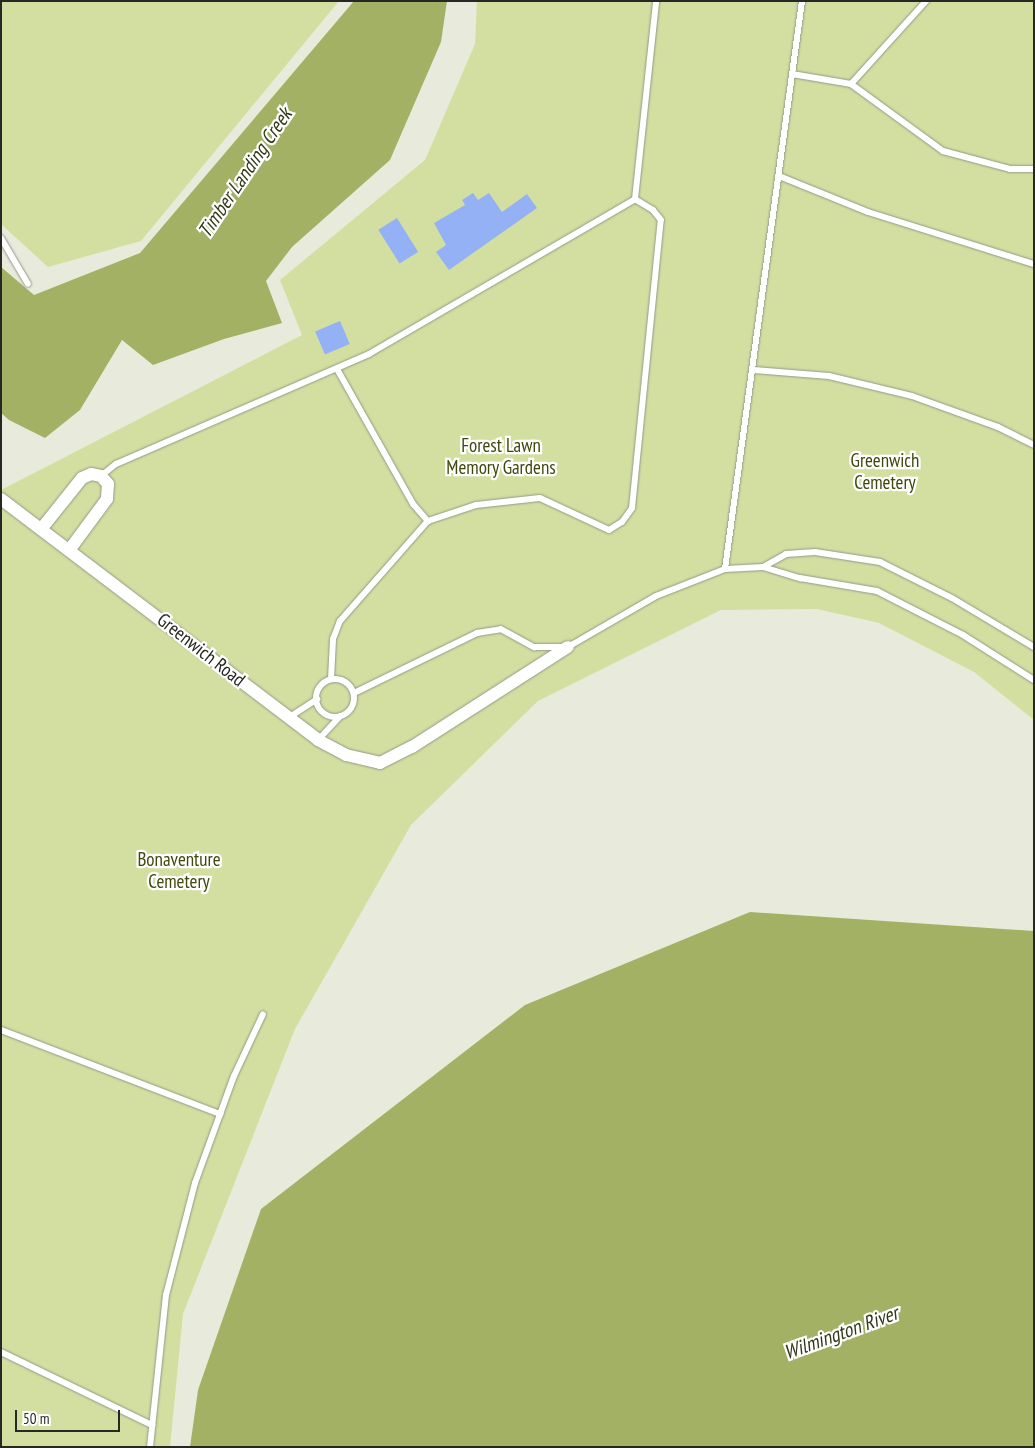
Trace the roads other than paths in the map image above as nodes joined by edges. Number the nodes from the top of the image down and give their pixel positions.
1 (656, 1) edge
2 (802, 1) edge
3 (926, 1) edge
4 (792, 74) junction
5 (851, 84) junction
6 (1034, 169) edge
7 (778, 176) junction
8 (635, 199) junction
9 (1, 238) edge
10 (1034, 264) edge
11 (28, 284) dead end
12 (337, 369) junction
13 (754, 370) junction
14 (1034, 445) edge
15 (101, 476) junction
16 (1, 500) edge
17 (428, 521) junction
18 (42, 528) junction
19 (70, 549) junction
20 (763, 567) junction
21 (725, 570) junction
22 (568, 647) junction
23 (1034, 647) edge
24 (331, 679) junction
25 (1034, 680) edge
26 (354, 693) junction
27 (316, 699) junction
28 (340, 716) junction
29 (288, 718) junction
30 (318, 740) junction
31 (263, 1014) dead end
32 (1, 1030) edge
33 (220, 1114) junction
34 (1, 1352) edge
35 (152, 1426) junction
36 (150, 1447) edge

1 - 8 lane
2 - 4 lane
3 - 5 lane
4 - 5 lane
4 - 7 lane
5 - 6 lane
7 - 10 lane
7 - 13 lane
8 - 12 lane
8 - 17 lane
9 - 11 lane
12 - 15 lane
12 - 17 lane
13 - 14 lane
13 - 21 lane
15 - 18 street
15 - 19 street
16 - 18 street, Greenwich Road
17 - 24 lane
18 - 19 street, Greenwich Road
19 - 29 street, Greenwich Road
20 - 21 lane
20 - 23 lane
20 - 25 lane
21 - 22 lane
22 - 26 lane
22 - 30 street, Greenwich Road
24 - 26 lane
24 - 27 lane
26 - 28 lane
27 - 28 lane
27 - 29 lane
28 - 30 lane
29 - 30 street, Greenwich Road
31 - 33 lane
32 - 33 lane
33 - 35 lane
34 - 35 lane
35 - 36 lane

